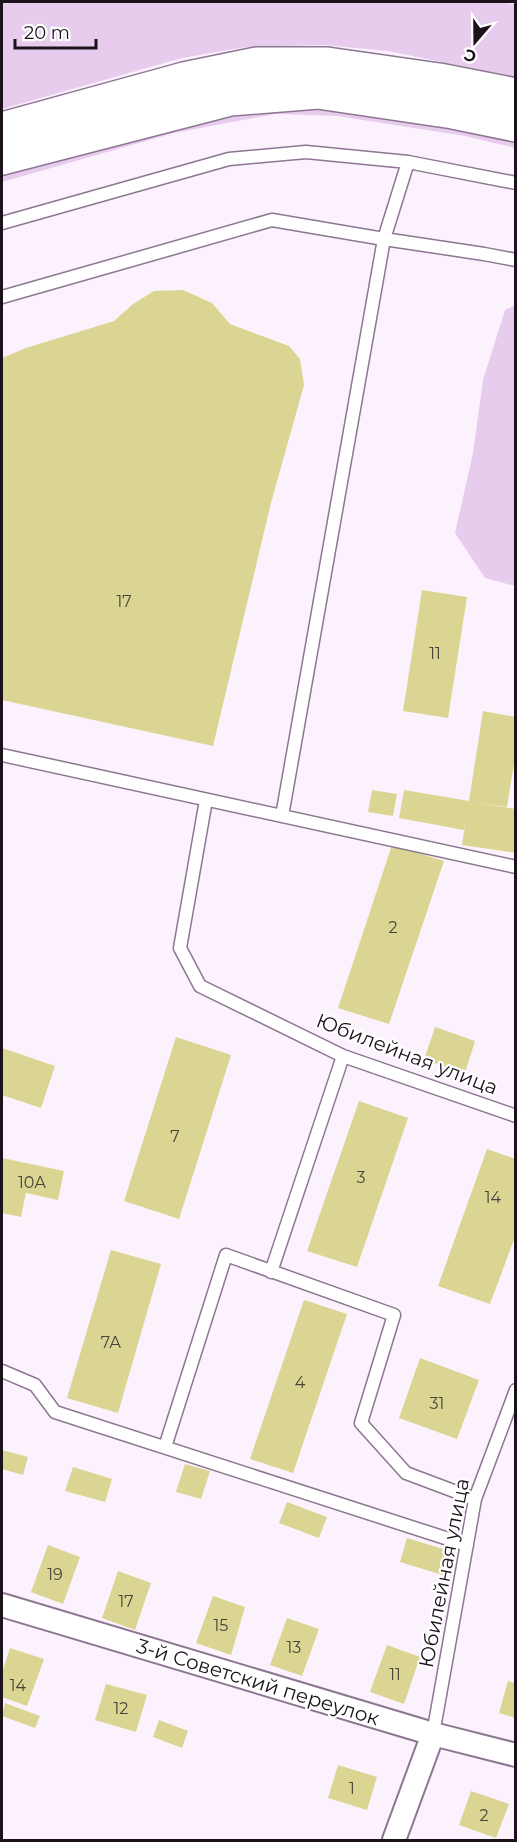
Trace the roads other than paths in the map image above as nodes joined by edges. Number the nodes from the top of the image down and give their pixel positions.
1 (516, 95) edge
2 (516, 125) edge
3 (2, 129) edge
4 (2, 158) edge
5 (408, 162) junction
6 (516, 183) edge
7 (2, 223) edge
8 (384, 239) junction
9 (516, 260) edge
10 (2, 297) edge
11 (2, 755) edge
12 (206, 800) junction
13 (282, 816) junction
14 (516, 867) edge
15 (343, 1056) junction
16 (516, 1116) edge
17 (270, 1272) junction
18 (2, 1371) edge
19 (516, 1390) edge
20 (165, 1447) junction
21 (475, 1498) junction
22 (467, 1545) junction
23 (2, 1605) edge
24 (433, 1734) junction
25 (516, 1755) edge
26 (394, 1840) edge

1 - 3 main road
2 - 4 main road
5 - 6 lane
5 - 7 lane
5 - 8 lane
8 - 9 lane
8 - 10 lane
8 - 13 lane
11 - 12 lane
12 - 13 lane
12 - 15 lane, Юбилейная улица
13 - 14 lane
15 - 16 lane, Юбилейная улица
15 - 17 lane
17 - 20 lane
17 - 21 lane
18 - 20 lane
19 - 21 lane, Юбилейная улица
20 - 22 lane
21 - 22 lane, Юбилейная улица
22 - 24 lane, Юбилейная улица
23 - 24 street, 3-й Советский переулок
24 - 25 street, 3-й Советский переулок
24 - 26 street

